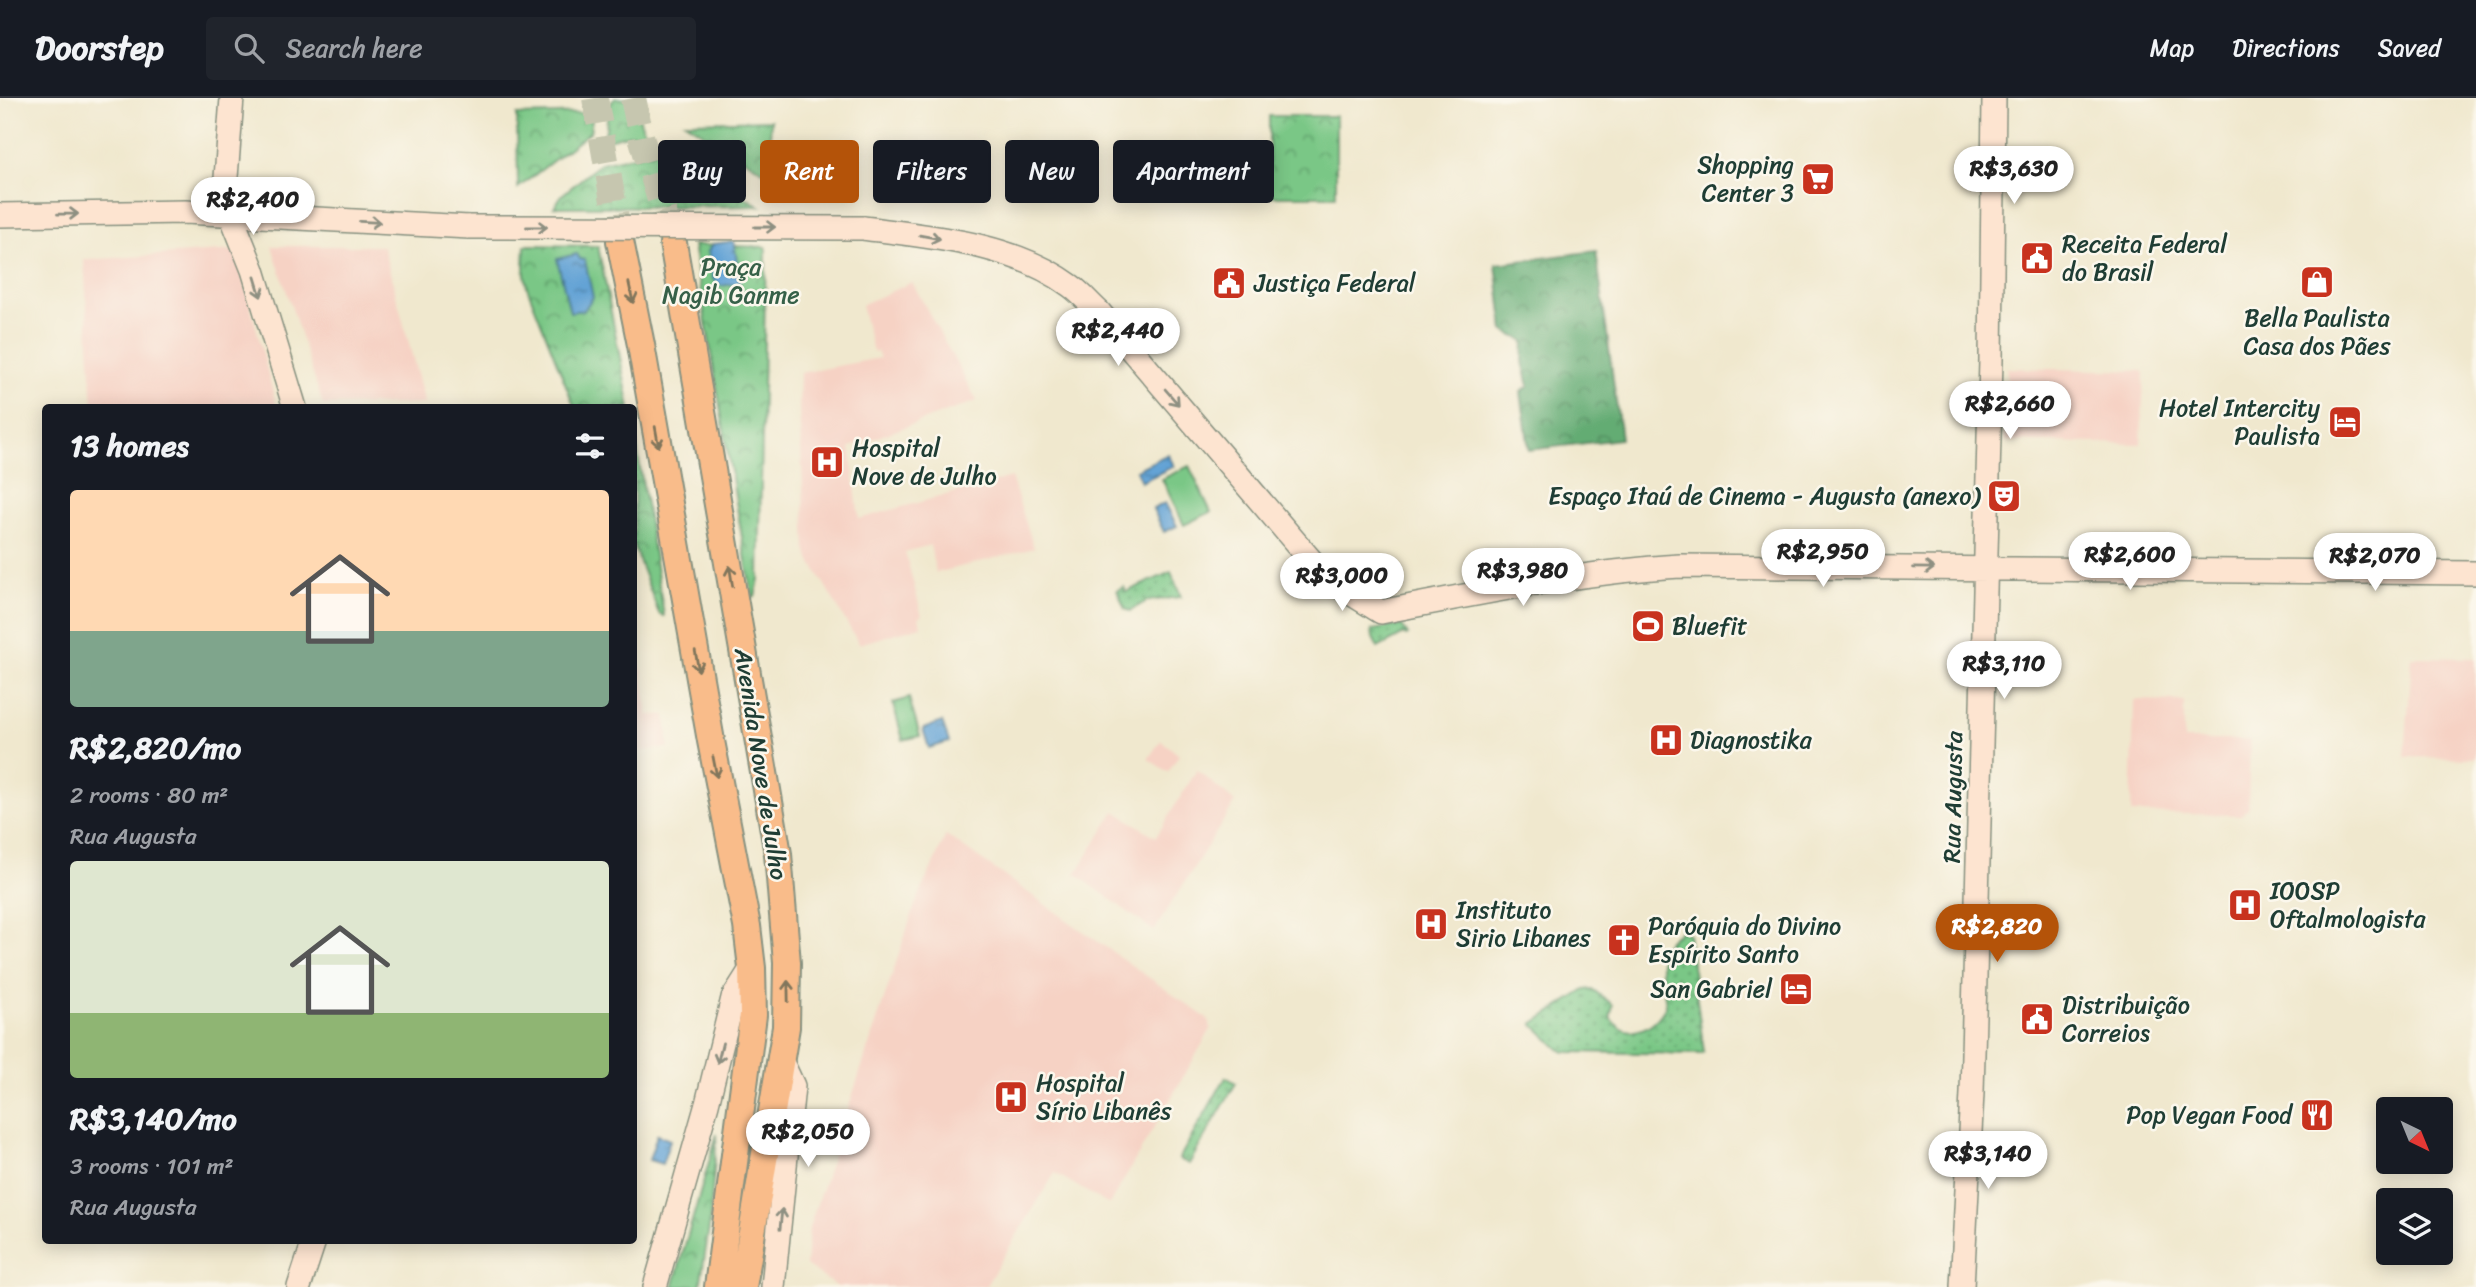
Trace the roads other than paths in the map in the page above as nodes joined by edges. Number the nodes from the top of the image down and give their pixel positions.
1 (1994, 98) edge
2 (231, 100) edge
3 (0, 215) edge
4 (231, 215) junction
5 (620, 241) tunnel mouth
6 (673, 243) tunnel mouth
7 (294, 404) edge
8 (1985, 569) junction
9 (2476, 573) edge
10 (752, 968) junction
11 (780, 1058) junction
12 (313, 1244) edge
13 (299, 1287) edge
14 (655, 1287) edge
15 (718, 1287) edge
16 (743, 1287) edge
17 (773, 1287) edge
18 (1962, 1287) edge

1 - 8 street, Rua Augusta
2 - 4 street
3 -> 4 street
4 -> 7 street
4 -> 8 street, bridge
5 -> 10 main road, Avenida Nove de Julho
11 -> 6 main road, Avenida Nove de Julho
8 - 9 street
8 - 18 street, Rua Augusta
10 -> 14 street
10 - 15 main road, Avenida Nove de Julho
11 - 16 main road, Avenida Nove de Julho
17 -> 11 street
12 - 13 street

